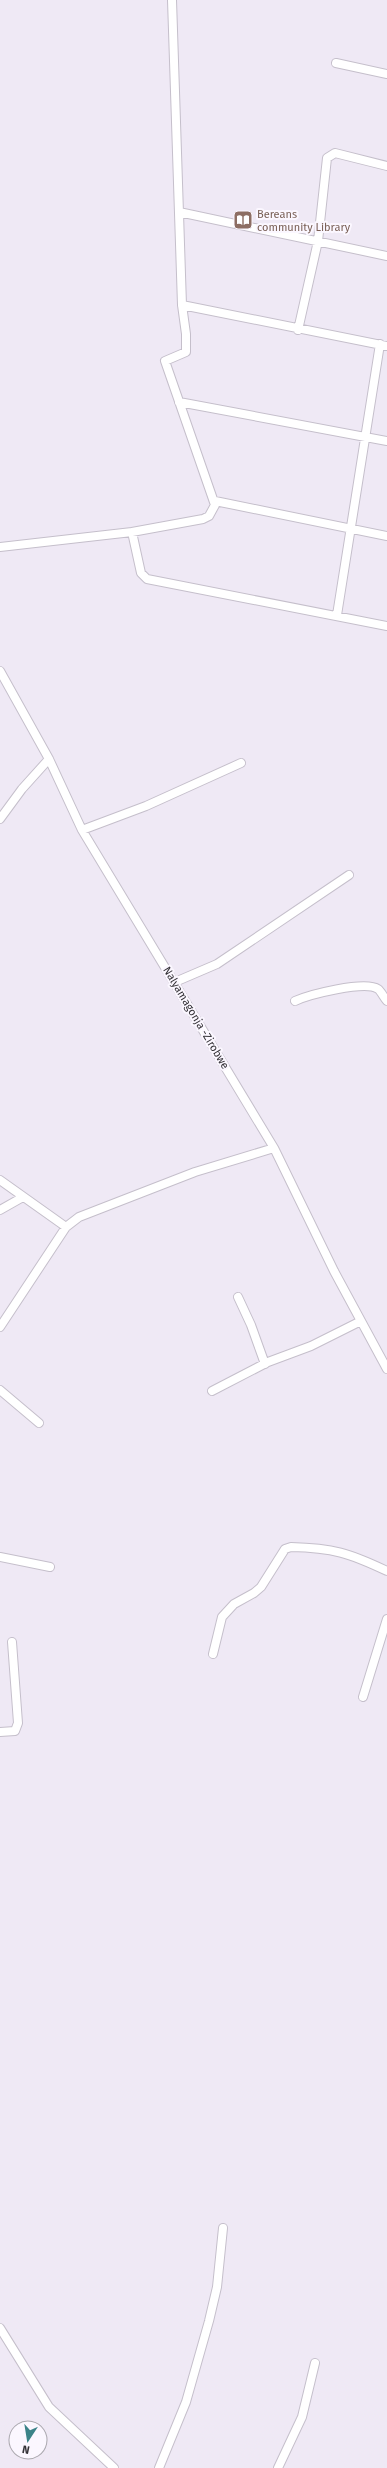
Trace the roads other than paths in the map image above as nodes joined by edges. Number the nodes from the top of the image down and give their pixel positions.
1 (172, 0) edge
2 (336, 63) dead end
3 (387, 74) edge
4 (387, 166) edge
5 (179, 212) junction
6 (318, 241) junction
7 (387, 256) edge
8 (182, 305) junction
9 (298, 330) junction
10 (384, 345) edge
11 (179, 402) junction
12 (367, 437) junction
13 (387, 441) edge
14 (215, 501) junction
15 (350, 527) junction
16 (132, 532) junction
17 (387, 536) edge
18 (0, 547) edge
19 (337, 615) junction
20 (387, 626) edge
21 (0, 671) edge
22 (49, 759) junction
23 (241, 763) dead end
24 (0, 819) edge
25 (82, 830) junction
26 (349, 875) dead end
27 (175, 982) junction
28 (295, 1001) dead end
29 (387, 1001) edge
30 (274, 1148) junction
31 (0, 1180) edge
32 (24, 1197) junction
33 (0, 1210) edge
34 (66, 1227) junction
35 (238, 1297) dead end
36 (361, 1321) junction
37 (0, 1327) edge
38 (265, 1364) junction
39 (387, 1369) edge
40 (0, 1390) edge
41 (212, 1391) dead end
42 (38, 1423) dead end
43 (0, 1557) edge
44 (50, 1567) dead end
45 (387, 1571) edge
46 (387, 1619) edge
47 (12, 1642) dead end
48 (213, 1654) dead end
49 (363, 1697) dead end
50 (0, 1732) edge
51 (223, 2228) dead end
52 (0, 2328) edge
53 (315, 2363) dead end
54 (114, 2468) edge
55 (159, 2468) edge
56 (278, 2468) edge

1 - 5 street
2 - 3 street
4 - 6 street
5 - 6 street
5 - 8 street
6 - 7 street
6 - 9 street
8 - 9 street
8 - 11 street
9 - 10 street
10 - 12 street
11 - 12 street
11 - 14 street
12 - 13 street
12 - 15 street
14 - 15 street
14 - 16 street
15 - 17 street
15 - 19 street
16 - 18 street
16 - 19 street
19 - 20 street
21 - 22 street, Nalyamagonja -Zirobwe
22 - 24 street
22 - 25 street, Nalyamagonja -Zirobwe
23 - 25 street
25 - 27 street, Nalyamagonja -Zirobwe
26 - 27 street
27 - 30 street, Nalyamagonja -Zirobwe
28 - 29 street
30 - 34 street
30 - 36 street, Nalyamagonja -Zirobwe
31 - 32 street
32 - 33 street
32 - 34 street
34 - 37 street
35 - 38 street
36 - 38 street
36 - 39 street, Nalyamagonja -Zirobwe
38 - 41 street
40 - 42 street
43 - 44 street
45 - 48 street
46 - 49 street
47 - 50 street
51 - 55 street
52 - 54 street
53 - 56 street

